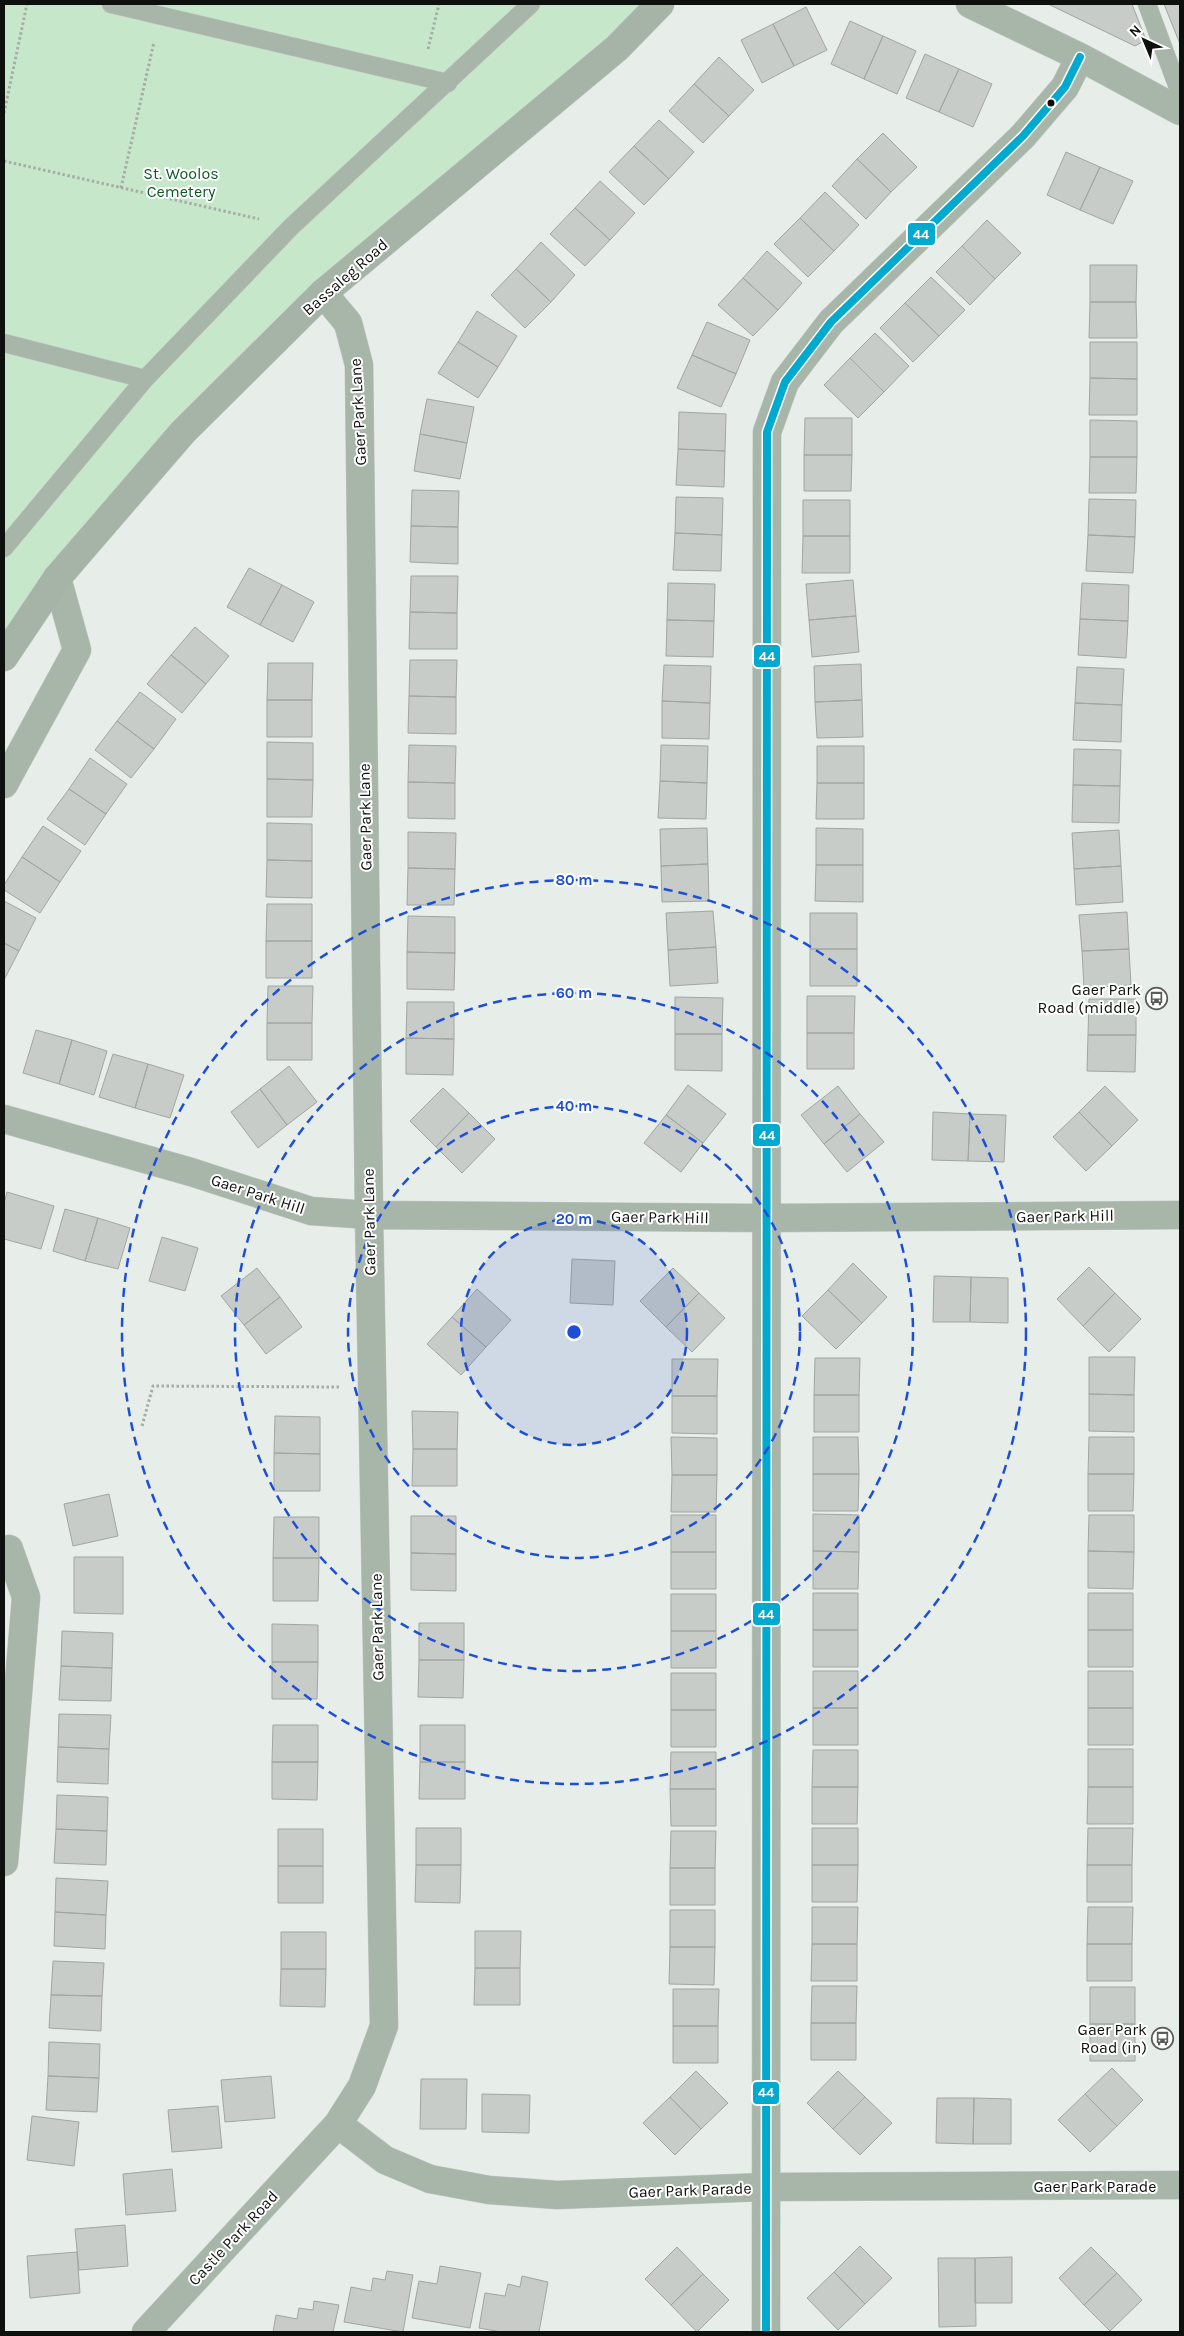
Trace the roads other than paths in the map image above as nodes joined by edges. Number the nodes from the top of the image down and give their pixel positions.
1 (112, 4) edge
2 (531, 4) edge
3 (660, 4) edge
4 (970, 4) edge
5 (1147, 4) edge
6 (1080, 56) junction
7 (448, 83) junction
8 (1180, 93) edge
9 (1180, 111) edge
10 (323, 293) junction
11 (4, 344) edge
12 (144, 379) junction
13 (4, 548) edge
14 (57, 578) junction
15 (4, 657) edge
16 (4, 784) edge
17 (4, 1119) edge
18 (369, 1215) junction
19 (1180, 1215) edge
20 (766, 1218) junction
21 (9, 1549) dead end
22 (4, 1862) edge
23 (329, 2134) junction
24 (1180, 2185) edge
25 (766, 2188) junction
26 (146, 2332) edge
27 (766, 2332) edge

1 - 7 lane
2 - 7 lane
3 - 10 street, Bassaleg Road
4 - 6 street
5 - 8 lane
6 - 9 street
6 - 20 street
7 - 12 lane
10 - 14 street, Bassaleg Road
10 - 18 street, Gaer Park Lane
11 - 12 lane
12 - 13 lane
14 - 15 street, Bassaleg Road
14 - 16 street
17 - 18 street, Gaer Park Hill
18 - 20 street, Gaer Park Hill
18 - 23 street, Gaer Park Lane
19 - 20 street, Gaer Park Hill
20 - 25 street
21 - 22 street
23 - 25 street, Gaer Park Parade
23 - 26 street, Castle Park Road
24 - 25 street, Gaer Park Parade
25 - 27 street

